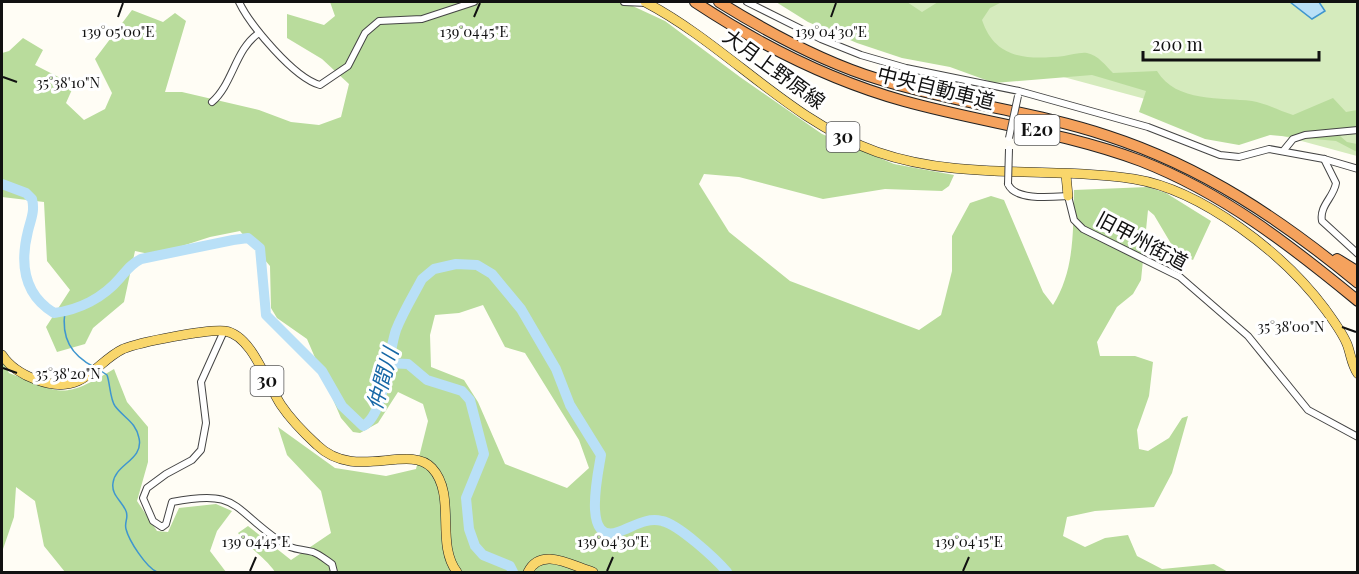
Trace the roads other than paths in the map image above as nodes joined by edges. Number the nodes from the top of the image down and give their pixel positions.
1 (239, 2) edge
2 (474, 2) edge
3 (624, 2) edge
4 (646, 2) edge
5 (695, 2) edge
6 (719, 2) edge
7 (747, 2) edge
8 (259, 33) junction
9 (1018, 94) junction
10 (212, 102) dead end
11 (1358, 130) edge
12 (1284, 150) junction
13 (1324, 159) junction
14 (1358, 169) edge
15 (1066, 175) junction
16 (1068, 196) junction
17 (1269, 214) junction
18 (1358, 254) edge
19 (1358, 272) edge
20 (1358, 283) edge
21 (1358, 301) edge
22 (224, 331) junction
23 (1352, 345) edge
24 (2, 355) edge
25 (1358, 374) edge
26 (1358, 437) edge
27 (334, 573) edge
28 (457, 573) edge
29 (528, 573) edge
30 (593, 573) edge

1 - 8 street
2 - 8 street
3 - 4 street
4 - 15 main road, 大月上野原線 / 30
5 - 21 highway, 中央自動車道 / E20
6 - 17 highway, 中央自動車道 / E20
7 - 9 street
8 - 10 street
9 - 12 street
9 - 16 street, bridge
11 - 12 street
12 - 13 street
13 - 14 street
13 - 18 street
15 - 16 main road
15 - 23 main road, 大月上野原線 / 30
16 - 26 street, 旧甲州街道
17 - 19 highway
17 - 20 highway, 中央自動車道 / E20
22 - 24 main road
22 - 27 street
22 - 28 main road, 30
23 - 25 main road, 大月上野原線 / 30
29 - 30 main road

